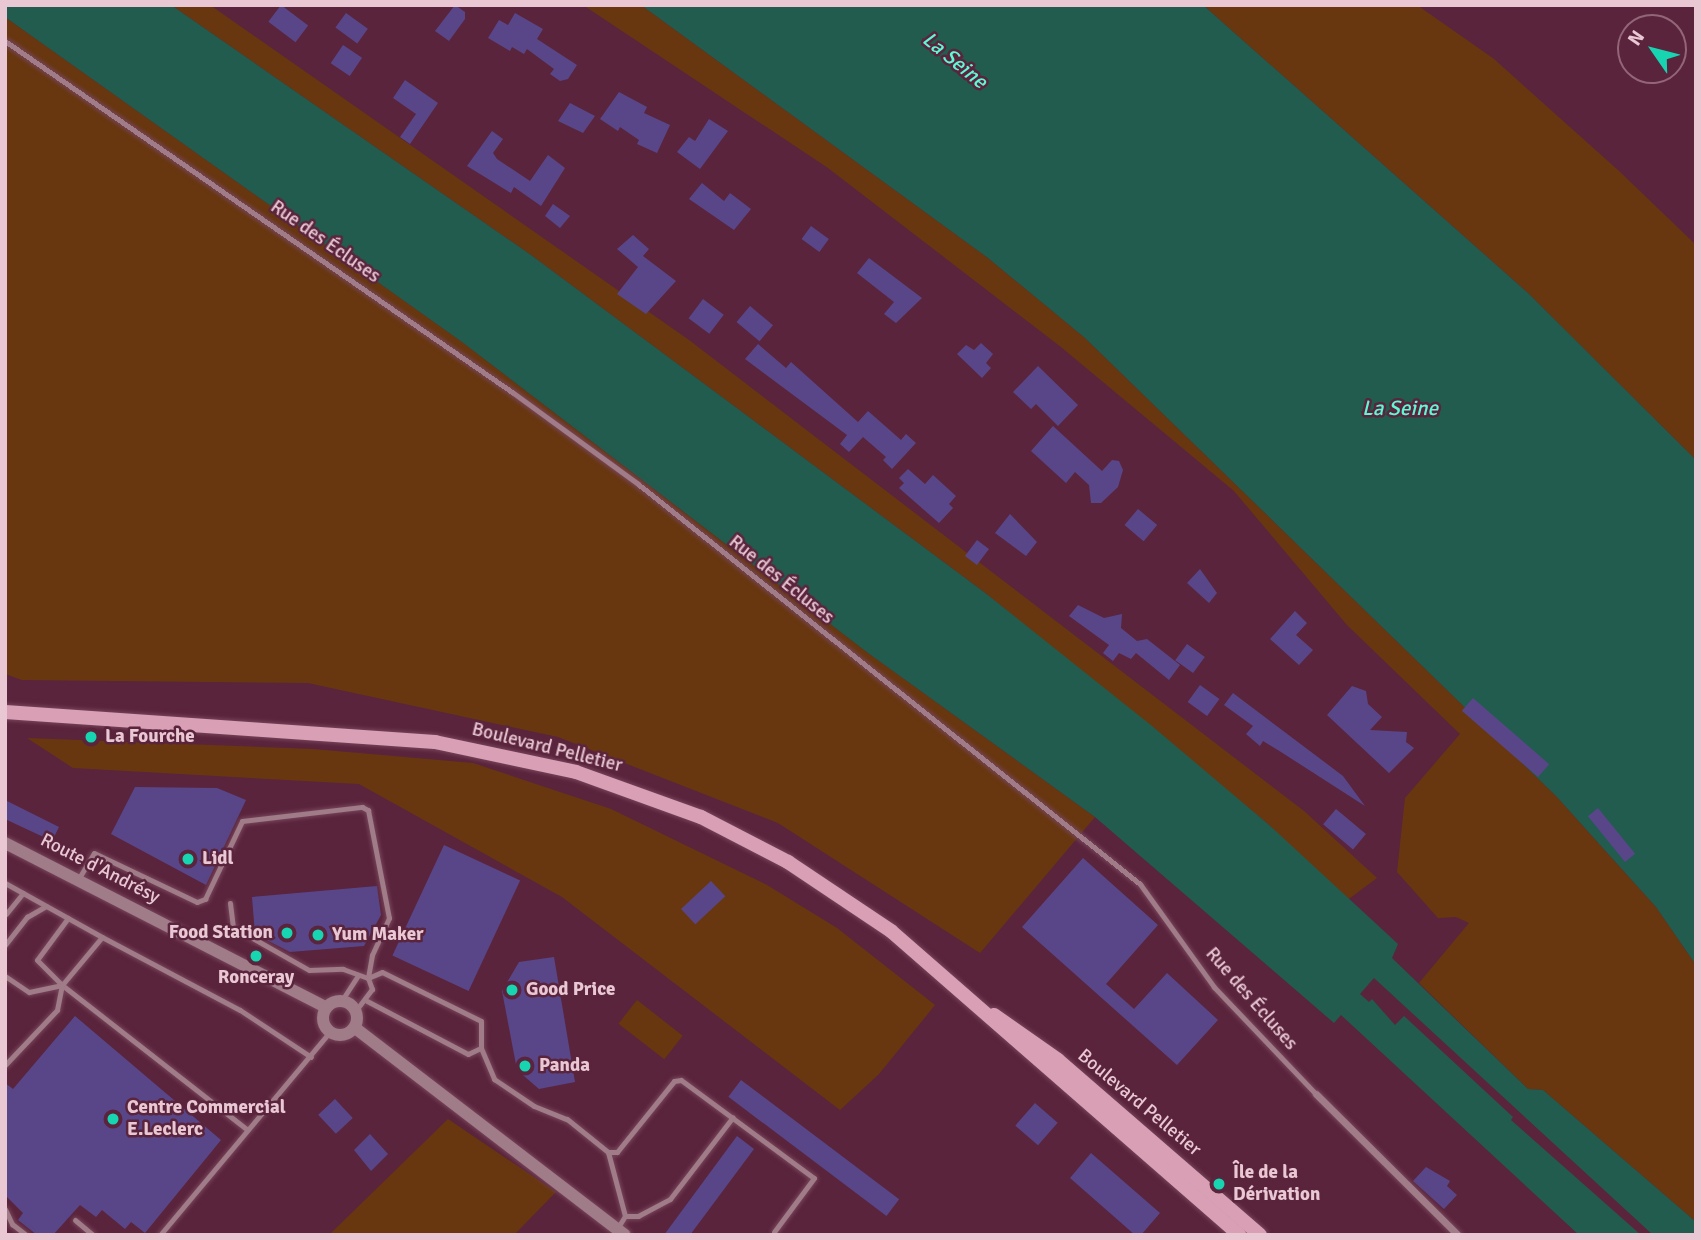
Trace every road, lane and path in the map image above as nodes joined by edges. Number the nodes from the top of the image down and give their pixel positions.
1 (5, 41) edge
2 (5, 712) edge
3 (32, 716) junction
4 (5, 722) edge
5 (5, 843) edge
6 (79, 878) junction
7 (5, 883) edge
8 (23, 893) junction
9 (230, 903) dead end
10 (46, 906) junction
11 (6, 914) edge
12 (68, 918) junction
13 (103, 937) junction
14 (5, 945) edge
15 (358, 975) junction
16 (5, 976) edge
17 (368, 978) junction
18 (62, 985) junction
19 (342, 1000) junction
20 (362, 1006) junction
21 (326, 1007) junction
22 (986, 1011) junction
23 (355, 1028) junction
24 (330, 1032) junction
25 (481, 1048) junction
26 (311, 1058) junction
27 (5, 1065) edge
28 (1316, 1094) joint
29 (733, 1117) junction
30 (246, 1129) junction
31 (608, 1152) junction
32 (5, 1209) edge
33 (625, 1216) junction
34 (75, 1220) dead end
35 (621, 1232) edge
36 (774, 1232) dead end
37 (26, 1235) edge
38 (93, 1235) edge
39 (160, 1235) edge
40 (1239, 1235) edge
41 (1259, 1235) edge
42 (1458, 1235) edge

1 - 28 lane, Rue des Écluses
2 - 3 main road, Boulevard Pelletier
3 - 4 main road, Boulevard Pelletier
3 - 22 main road, Boulevard Pelletier
5 - 6 street, Route d'Andrésy
6 - 17 lane
6 - 21 street, Route d'Andrésy
7 - 8 lane
8 - 10 lane
8 - 11 lane
9 - 15 lane
10 - 12 lane
10 - 14 lane
12 - 13 lane
12 - 18 lane
13 - 18 lane
13 - 26 lane
15 - 17 lane
15 - 19 lane
16 - 18 lane
17 - 20 lane
17 - 25 lane
18 - 27 lane
18 - 30 lane
19 - 20 street
19 - 21 street
20 - 23 street
20 - 25 lane
21 - 24 street
22 - 40 main road, Boulevard Pelletier
22 - 41 main road, Boulevard Pelletier
23 - 24 street
23 - 35 street
24 - 26 lane
25 - 31 lane
26 - 30 lane
28 - 42 street, Rue des Écluses
29 - 31 lane
29 - 33 lane
29 - 36 lane
30 - 39 lane
31 - 33 lane
32 - 37 lane
33 - 35 lane
34 - 38 lane

